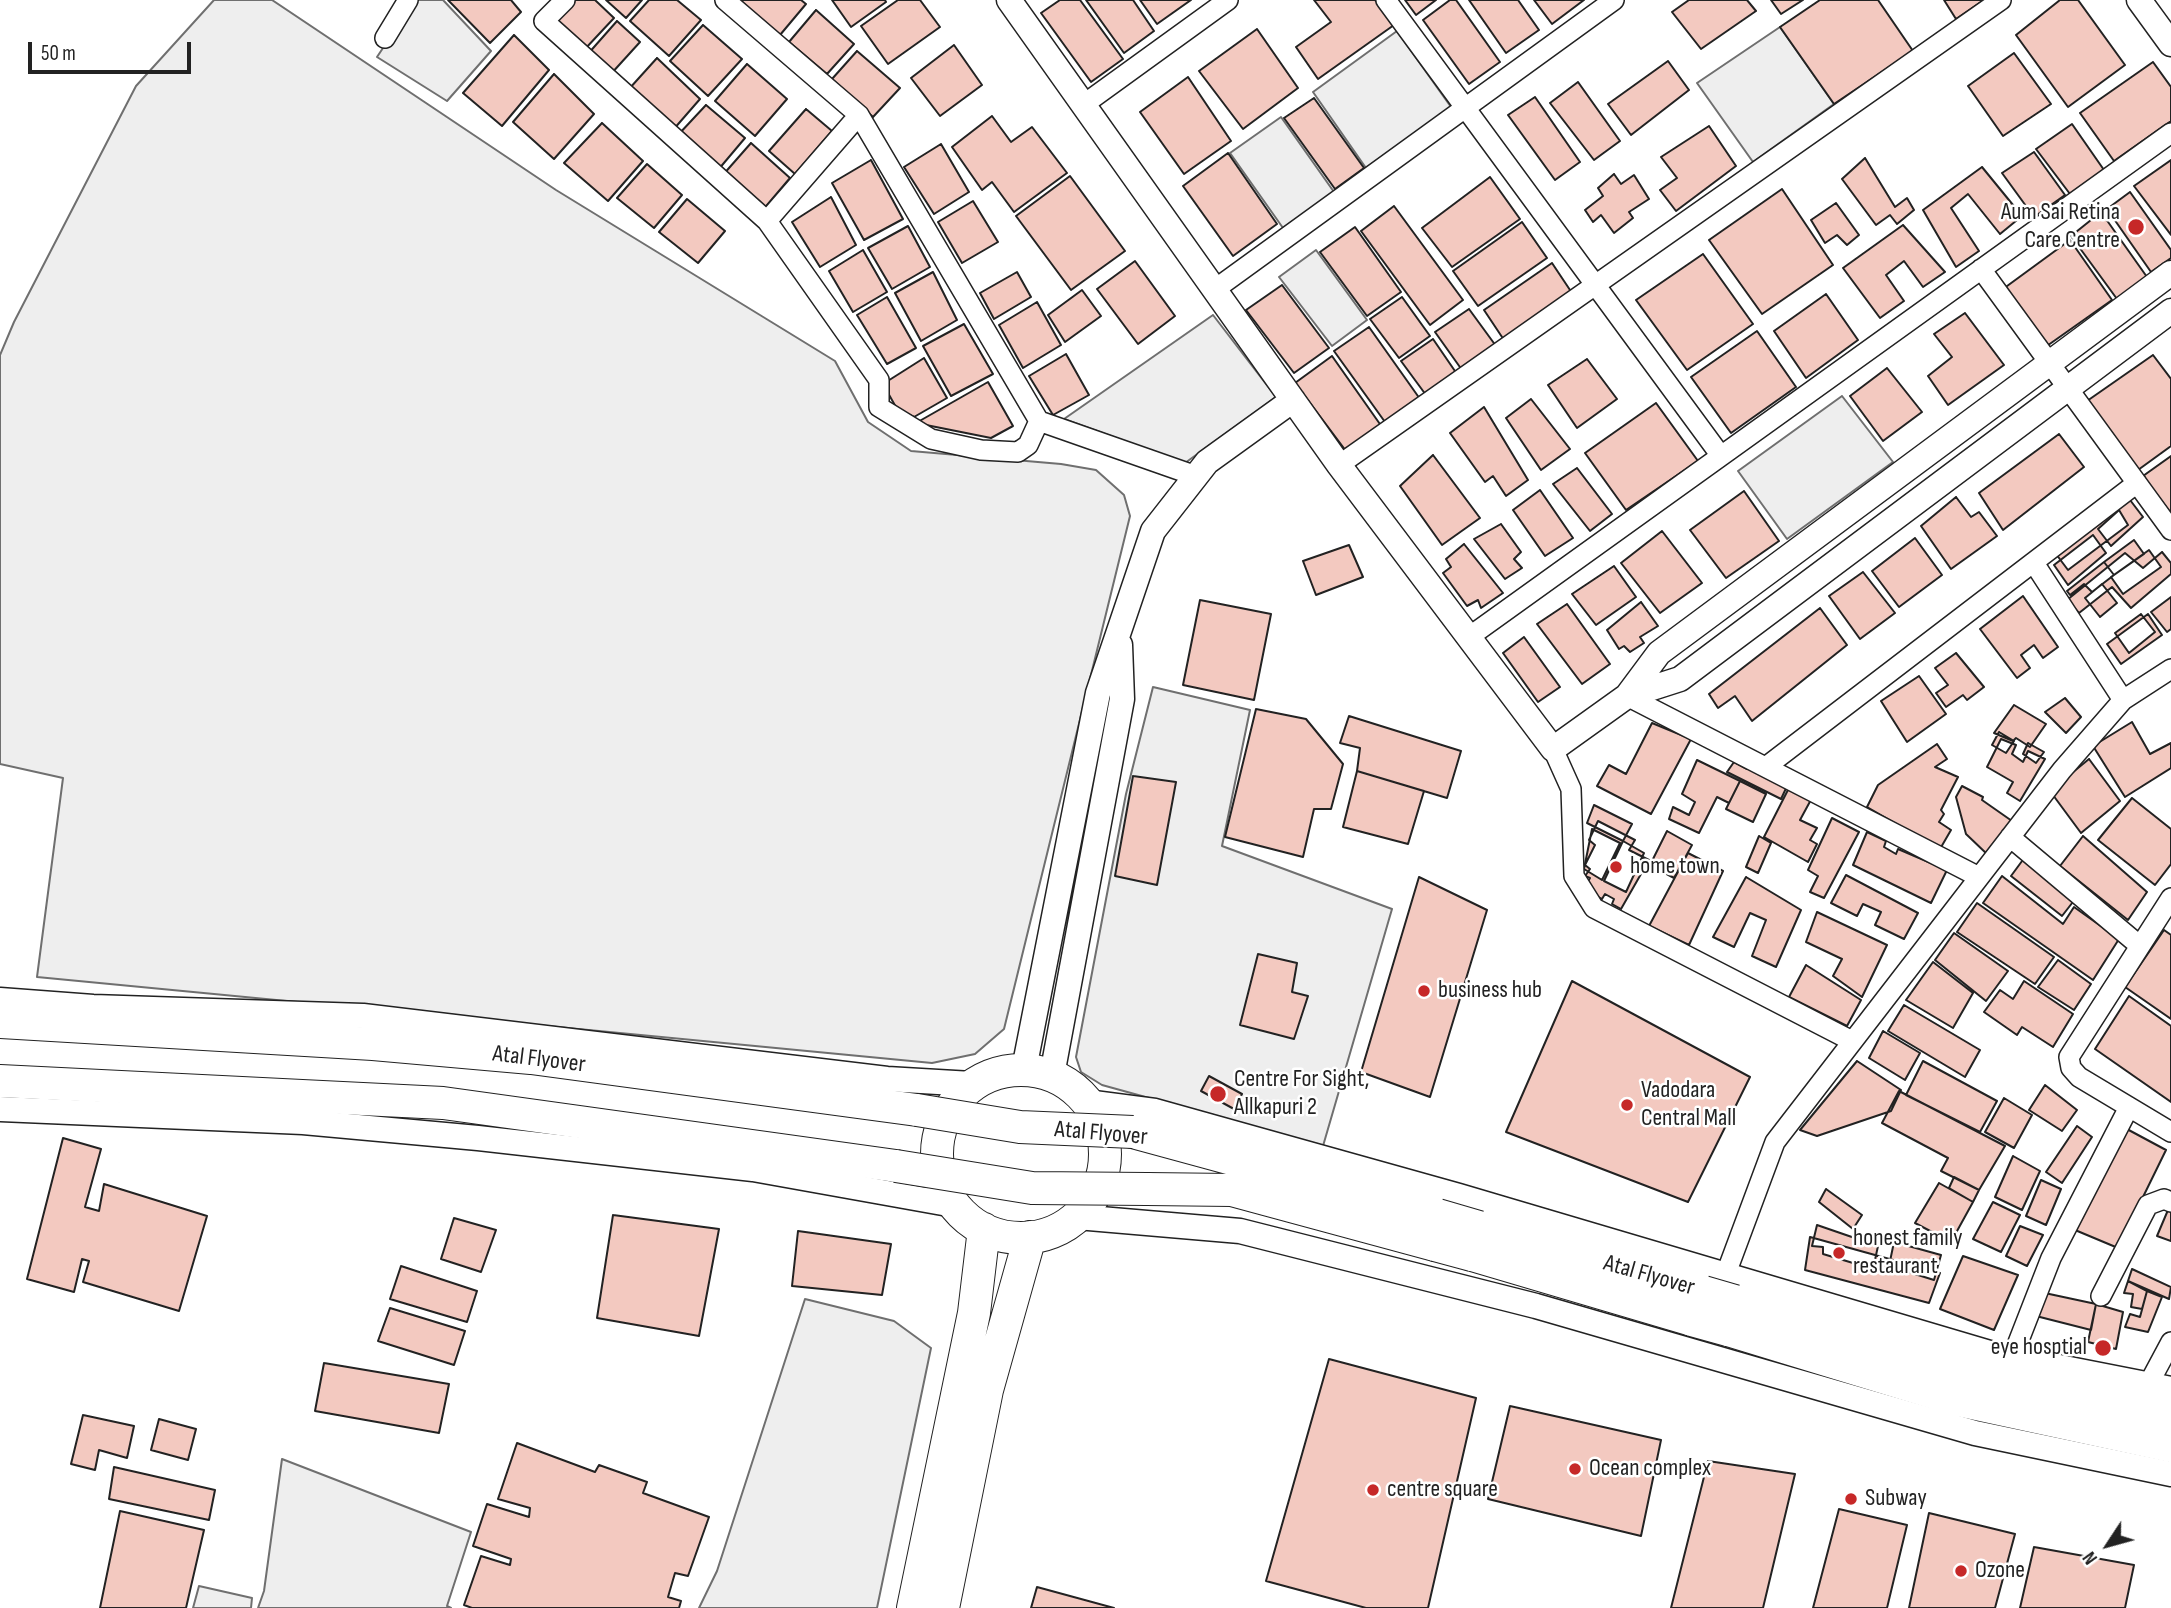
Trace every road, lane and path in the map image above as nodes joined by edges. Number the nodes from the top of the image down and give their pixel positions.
1 (408, 0) edge
2 (565, 0) edge
3 (725, 0) edge
4 (1009, 0) edge
5 (1228, 0) edge
6 (1386, 0) edge
7 (1614, 0) edge
8 (2001, 0) edge
9 (2139, 0) edge
10 (385, 38) dead end
11 (2171, 44) edge
12 (1083, 105) junction
13 (1465, 107) junction
14 (859, 115) junction
15 (2171, 133) edge
16 (767, 221) junction
17 (1981, 270) junction
18 (2171, 273) edge
19 (1596, 286) junction
20 (1214, 290) junction
21 (2171, 311) edge
22 (2049, 364) junction
23 (2067, 389) junction
24 (1293, 400) junction
25 (1039, 421) junction
26 (1721, 456) junction
27 (1339, 465) junction
28 (1196, 476) junction
29 (2137, 484) junction
30 (2171, 530) edge
31 (2034, 563) junction
32 (1469, 636) junction
33 (2171, 669) edge
34 (1627, 696) junction
35 (2123, 700) junction
36 (1553, 749) junction
37 (1767, 766) junction
38 (2010, 837) junction
39 (1979, 877) junction
40 (2171, 898) edge
41 (2140, 946) junction
42 (0, 1000) edge
43 (0, 1023) edge
44 (1852, 1041) junction
45 (1038, 1072) junction
46 (0, 1081) edge
47 (972, 1084) junction
48 (1086, 1102) junction
49 (2129, 1107) junction
50 (0, 1109) edge
51 (2171, 1132) edge
52 (1459, 1196) junction
53 (2171, 1202) edge
54 (954, 1205) junction
55 (1077, 1217) junction
56 (984, 1228) junction
57 (1030, 1237) junction
58 (1724, 1275) junction
59 (1454, 1284) junction
60 (2101, 1296) dead end
61 (2171, 1342) edge
62 (1705, 1353) junction
63 (2012, 1358) junction
64 (2160, 1387) edge
65 (2171, 1415) edge
66 (2171, 1446) edge
67 (2171, 1474) edge
68 (936, 1571) junction
69 (913, 1608) edge
70 (943, 1608) edge

1 - 10 street
2 - 16 street
3 - 14 street
4 - 12 street
5 - 12 street
6 - 13 street
7 - 13 street
8 - 19 street
9 - 11 street
12 - 20 street
13 - 19 street
13 - 20 street
14 - 16 street
14 - 25 street
15 - 17 street
16 - 25 street
17 - 22 street
17 - 26 street
18 - 22 street
19 - 26 street
19 - 27 street
20 - 24 street
21 - 23 street
22 - 23 street
22 - 34 street
23 - 29 street
23 - 34 street
24 - 27 street
24 - 28 street
25 - 28 street
26 - 32 street
27 - 32 street
28 - 45 street
29 - 30 street
29 - 31 street
31 - 35 street
31 - 37 street
32 - 36 street
33 - 35 street
34 - 36 street
34 - 37 street
35 - 38 street
36 - 44 street
37 - 39 street
38 - 39 street
38 - 41 street
39 - 44 street
40 - 41 street
41 - 49 street
42 - 47 street
43 - 65 main road, Atal Flyover, bridge
44 - 58 street
45 - 47 main road
45 - 48 main road
46 - 66 main road, Atal Flyover, bridge
47 - 54 main road
48 - 52 street
48 - 55 main road
49 - 51 street
49 - 63 street
50 - 54 street
52 - 58 street
52 - 59 street
53 - 60 street
54 - 56 main road
55 - 57 main road
55 - 59 street
56 - 57 main road
56 - 68 main road
57 - 68 main road
58 - 62 street
58 - 63 street
59 - 62 street
61 - 64 street
62 - 67 street
63 - 64 street
68 - 69 main road
68 - 70 main road

